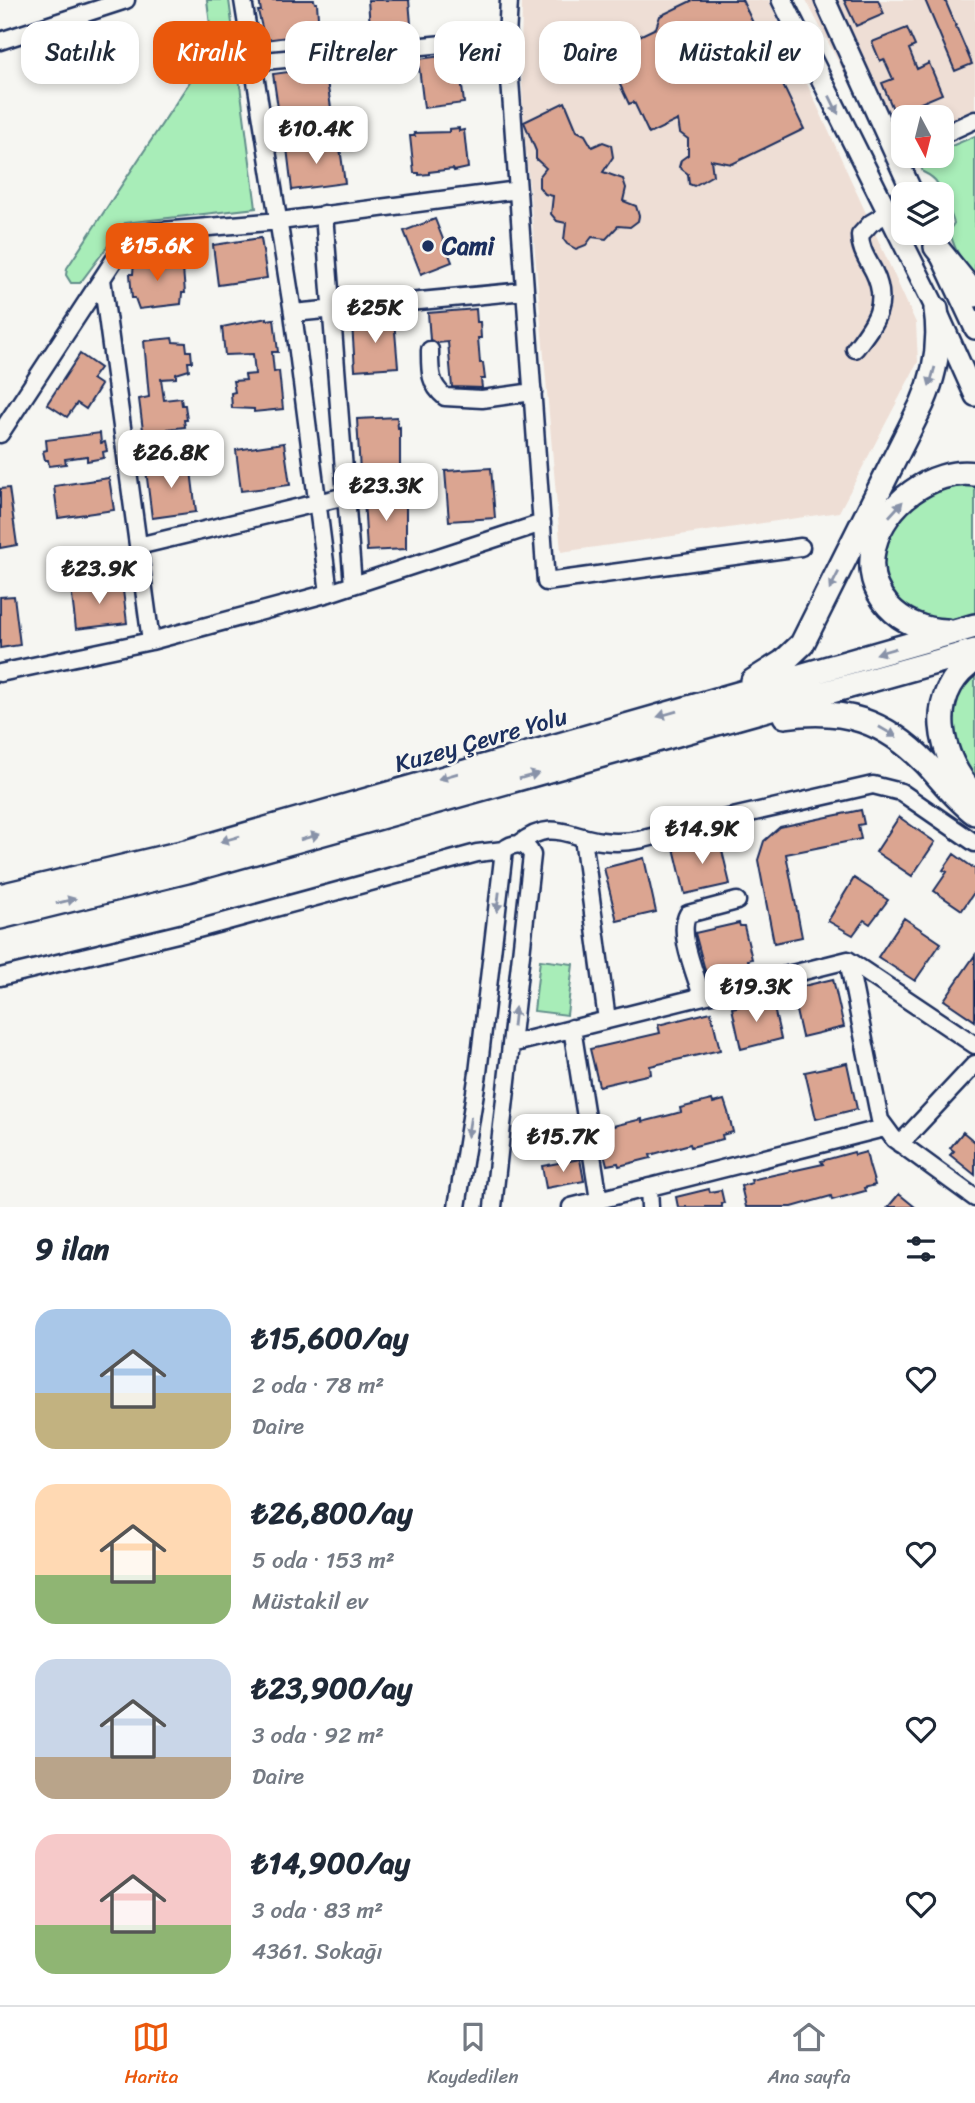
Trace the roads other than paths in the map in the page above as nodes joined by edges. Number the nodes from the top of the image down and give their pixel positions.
1 (126, 0) edge
2 (243, 0) edge
3 (509, 0) edge
4 (782, 0) edge
5 (825, 0) edge
6 (246, 21) edge
7 (508, 21) edge
8 (0, 41) edge
9 (434, 45) edge
10 (271, 60) edge
11 (257, 84) edge
12 (510, 84) edge
13 (975, 120) edge
14 (954, 130) edge
15 (891, 136) edge
16 (518, 190) junction
17 (888, 213) junction
18 (324, 214) junction
19 (280, 221) junction
20 (935, 245) edge
21 (937, 245) edge
22 (102, 279) junction
23 (525, 291) junction
24 (975, 295) edge
25 (331, 309) junction
26 (936, 309) junction
27 (293, 313) junction
28 (975, 329) edge
29 (855, 349) dead end
30 (430, 350) dead end
31 (533, 393) junction
32 (975, 396) edge
33 (0, 435) edge
34 (975, 474) edge
35 (346, 496) junction
36 (317, 503) junction
37 (542, 523) junction
38 (138, 546) junction
39 (801, 547) dead end
40 (353, 585) junction
41 (329, 593) junction
42 (969, 628) edge
43 (151, 641) junction
44 (975, 651) edge
45 (975, 660) edge
46 (0, 674) edge
47 (731, 695) junction
48 (702, 728) junction
49 (975, 796) edge
50 (975, 813) edge
51 (583, 837) junction
52 (975, 843) edge
53 (511, 847) junction
54 (0, 897) edge
55 (737, 901) dead end
56 (0, 917) edge
57 (848, 960) junction
58 (0, 976) edge
59 (702, 996) junction
60 (607, 1020) junction
61 (572, 1028) junction
62 (511, 1044) junction
63 (975, 1045) edge
64 (975, 1064) edge
65 (884, 1128) junction
66 (900, 1144) junction
67 (649, 1187) junction
68 (975, 1198) edge
69 (599, 1200) junction
70 (457, 1207) edge
71 (493, 1207) edge
72 (571, 1207) edge
73 (650, 1207) edge

1 - 8 street
2 - 6 street
3 - 7 street
4 -> 17 main road
5 - 15 main road
9 - 10 street
11 - 19 street
12 - 16 street
13 - 14 street
16 - 18 street
16 - 23 street
17 - 26 main road
17 - 29 street
18 - 19 street
18 - 25 street
19 - 22 street
19 - 27 street
20 - 28 main road
21 - 24 highway
22 - 33 street
22 - 38 street
23 - 25 street
23 - 31 street
25 - 27 street
25 - 35 street
26 - 32 main road
26 -> 47 highway
27 - 36 street
30 - 31 street
31 - 37 street
42 -> 34 highway
35 - 36 street
35 - 40 street
36 - 38 street
36 - 41 street
37 - 39 street
37 - 40 street
38 - 43 street
40 - 41 street
41 - 43 street
42 -> 47 highway, Kuzey Çevre Yolu
43 - 46 street
44 - 48 highway, Kuzey Çevre Yolu
45 - 49 highway
47 -> 54 highway, Kuzey Çevre Yolu
48 -> 50 highway
56 -> 48 highway, Kuzey Çevre Yolu
51 - 52 street
51 - 53 street
51 - 60 street
53 - 58 street
62 -> 53 street
53 -> 70 street
55 - 59 street
57 - 59 street
57 - 63 street
57 - 65 street
59 - 60 street
60 - 61 street
61 - 62 street
61 - 69 street
62 - 71 street
64 - 66 street
65 - 66 street
65 - 67 street
66 - 68 street
67 - 69 street
67 - 73 street
69 - 72 street

